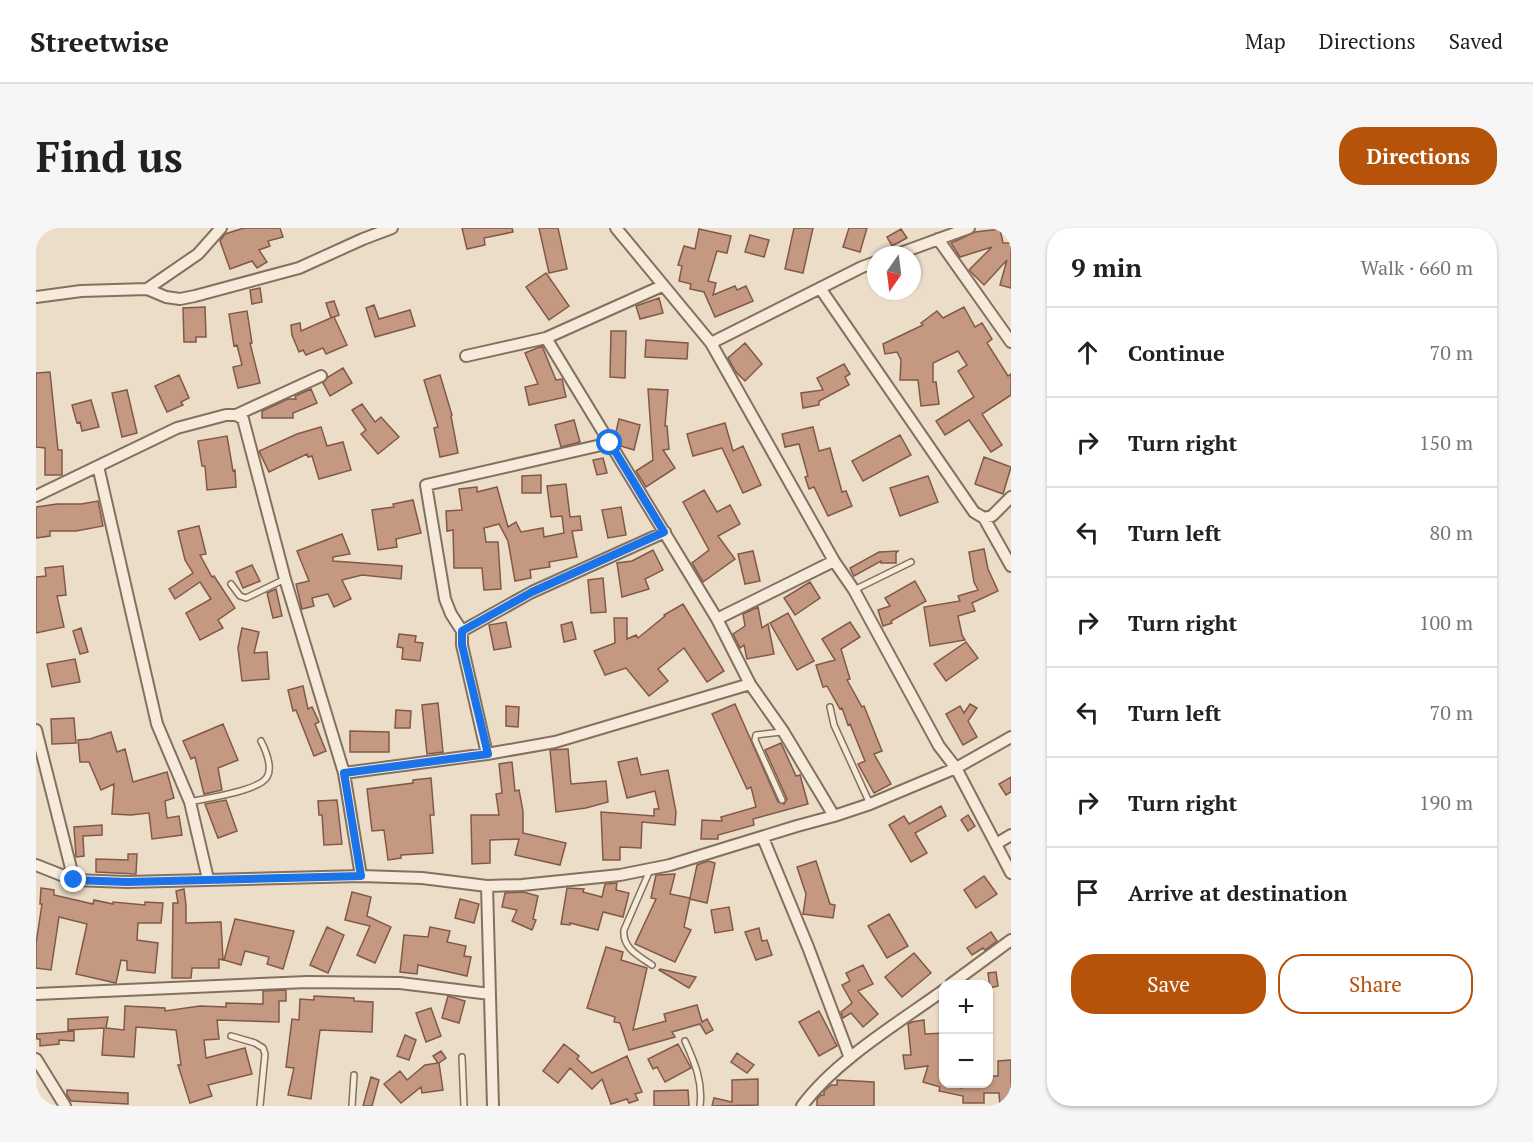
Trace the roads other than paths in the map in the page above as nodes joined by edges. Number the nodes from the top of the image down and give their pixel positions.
1 (221, 228) edge
2 (392, 228) edge
3 (616, 228) edge
4 (969, 228) edge
5 (938, 239) junction
6 (919, 246) edge
7 (867, 266) edge
8 (662, 286) junction
9 (820, 288) junction
10 (147, 289) junction
11 (36, 297) edge
12 (546, 338) junction
13 (1011, 342) edge
14 (711, 343) junction
15 (466, 356) dead end
16 (321, 376) dead end
17 (236, 416) junction
18 (610, 443) junction
19 (98, 466) junction
20 (36, 496) edge
21 (1011, 497) edge
22 (984, 518) junction
23 (664, 532) junction
24 (834, 561) junction
25 (911, 562) dead end
26 (1011, 566) edge
27 (285, 579) junction
28 (231, 584) dead end
29 (854, 590) junction
30 (717, 619) junction
31 (462, 631) junction
32 (750, 684) junction
33 (830, 707) dead end
34 (36, 730) edge
35 (783, 732) junction
36 (1011, 737) edge
37 (261, 741) dead end
38 (488, 754) junction
39 (956, 768) junction
40 (344, 773) junction
41 (783, 800) dead end
42 (190, 802) junction
43 (870, 804) junction
44 (834, 816) junction
45 (1011, 835) edge
46 (763, 838) junction
47 (996, 844) junction
48 (36, 865) edge
49 (650, 869) junction
50 (1011, 873) edge
51 (361, 876) junction
52 (208, 879) junction
53 (74, 880) junction
54 (487, 886) junction
55 (1011, 940) edge
56 (652, 965) dead end
57 (956, 980) edge
58 (36, 994) edge
59 (490, 994) junction
60 (939, 994) edge
61 (231, 1036) dead end
62 (685, 1041) dead end
63 (462, 1057) dead end
64 (850, 1058) junction
65 (36, 1059) edge
66 (354, 1075) dead end
67 (65, 1106) edge
68 (260, 1106) edge
69 (352, 1106) edge
70 (464, 1106) edge
71 (493, 1106) edge
72 (700, 1106) edge
73 (802, 1106) edge

1 - 10 street
2 - 10 street
3 - 8 street
4 - 5 street
5 - 6 street
5 - 13 street
7 - 9 street
8 - 12 street
8 - 14 street
9 - 14 street
9 - 22 street
10 - 11 street
12 - 15 street
12 - 18 street
14 - 24 street
16 - 17 street
17 - 19 street
17 - 27 street
18 - 23 street
18 - 31 street
19 - 20 street
19 - 42 street
21 - 22 street
22 - 26 street
23 - 30 street
23 - 31 street
24 - 29 street
24 - 30 street
25 - 29 lane
27 - 28 lane
27 - 40 street
29 - 39 street
30 - 32 street
31 - 38 street
32 - 35 street
32 - 38 street
33 - 43 lane
34 - 53 street
35 - 41 lane
35 - 44 street
36 - 39 street
37 - 42 lane
38 - 40 street
39 - 43 street
39 - 47 street
40 - 51 street
42 - 52 street
43 - 44 street
44 - 46 street
45 - 47 street
46 - 49 street
46 - 64 street
47 - 50 street
48 - 53 street
49 - 54 street
49 - 56 lane
51 - 52 street
51 - 54 street
52 - 53 street
54 - 59 street
55 - 57 street
58 - 59 street
59 - 71 street
60 - 64 street
61 - 68 lane
62 - 72 lane
63 - 70 lane
64 - 73 street
65 - 67 street
66 - 69 lane

